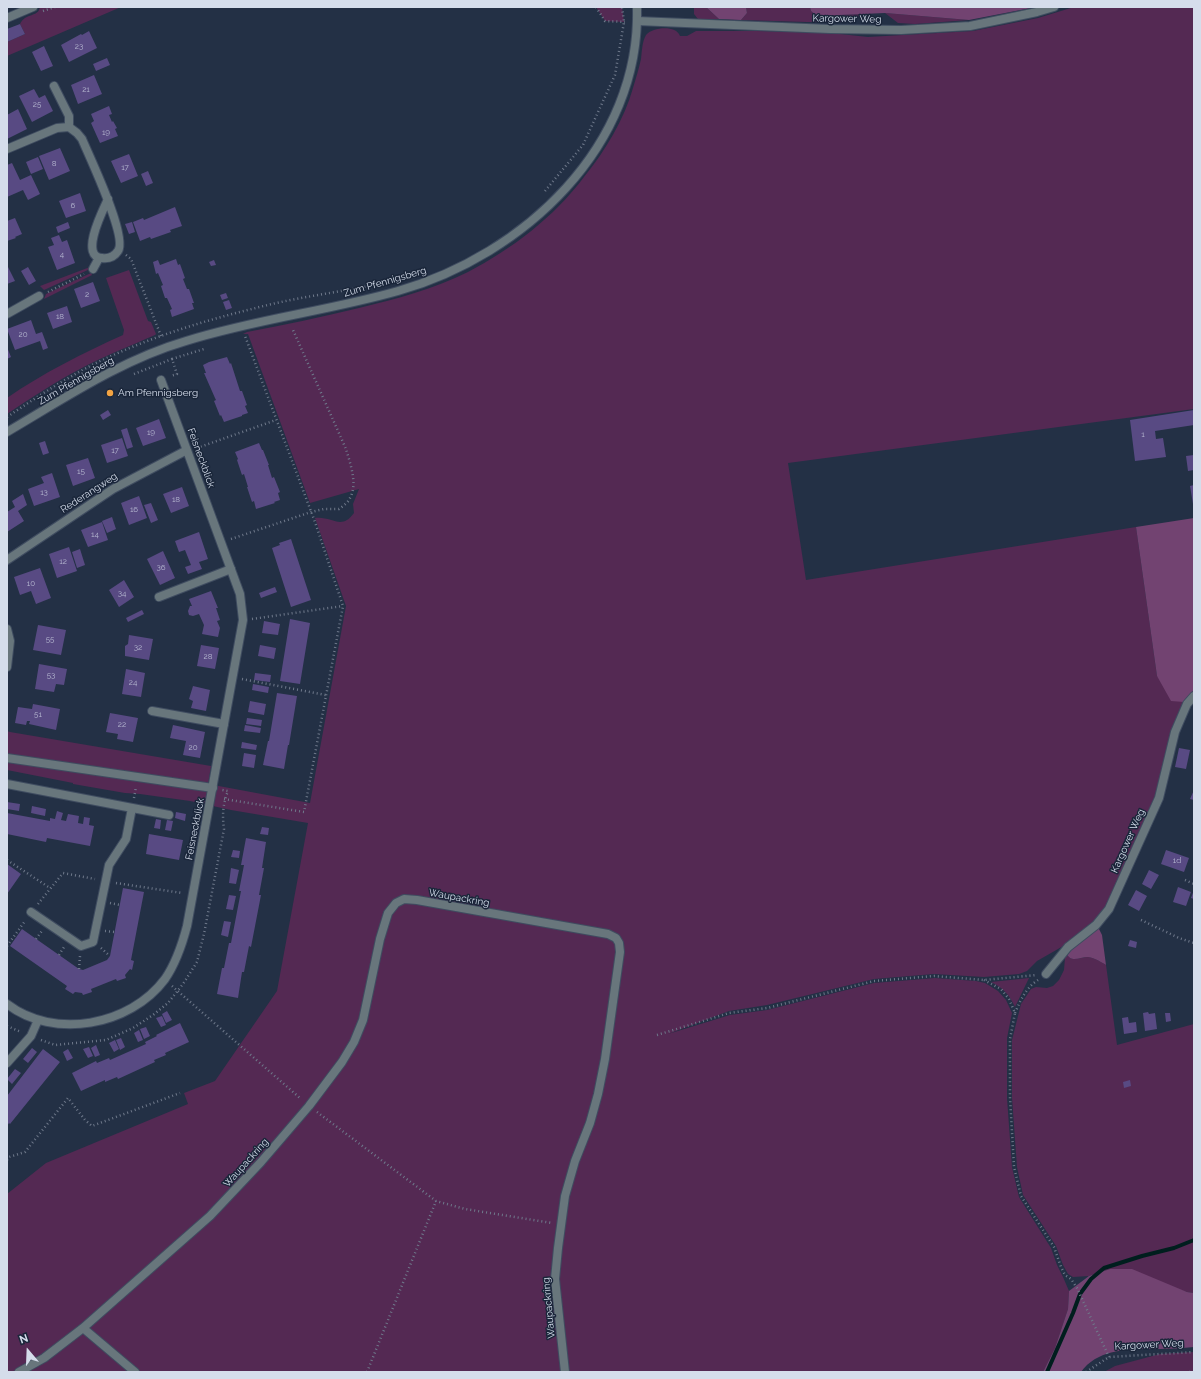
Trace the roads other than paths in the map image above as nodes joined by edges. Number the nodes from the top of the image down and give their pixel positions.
1 (33, 7) edge
2 (637, 7) edge
3 (1054, 7) edge
4 (7, 18) edge
5 (637, 21) junction
6 (54, 86) dead end
7 (69, 127) junction
8 (7, 149) edge
9 (108, 199) junction
10 (99, 258) junction
11 (91, 270) road end
12 (42, 294) road end
13 (7, 314) edge
14 (161, 380) road end
15 (7, 432) edge
16 (187, 451) junction
17 (7, 560) edge
18 (231, 570) junction
19 (159, 597) dead end
20 (7, 629) edge
21 (7, 667) edge
22 (1194, 696) edge
23 (152, 711) dead end
24 (224, 724) junction
25 (7, 758) edge
26 (7, 784) edge
27 (213, 788) junction
28 (132, 808) junction
29 (169, 815) dead end
30 (31, 912) road end
31 (1046, 974) road end
32 (7, 1004) edge
33 (38, 1020) junction
34 (7, 1063) edge
35 (83, 1328) junction
36 (19, 1372) edge
37 (135, 1372) edge
38 (566, 1372) edge

1 - 4 street
2 - 5 street, Zum Pfennigsberg
3 - 5 street, Kargower Weg
5 - 15 street, Zum Pfennigsberg
6 - 7 street
7 - 8 street
7 - 9 street
9 - 10 street
9 - 10 street
10 - 11 street
12 - 13 street
14 - 16 street, Feisneckblick
16 - 17 street, Rederangweg
16 - 18 street, Feisneckblick
18 - 19 street
18 - 24 street, Feisneckblick
20 - 21 street
22 - 31 street, Kargower Weg
23 - 24 street
24 - 27 street, Feisneckblick
25 - 27 street
26 - 28 street
27 - 33 street, Feisneckblick
28 - 29 street
28 - 30 street
32 - 33 street, Feisneckblick
33 - 34 street
35 - 36 street, Waupackring
35 - 37 street
35 - 38 street, Waupackring

